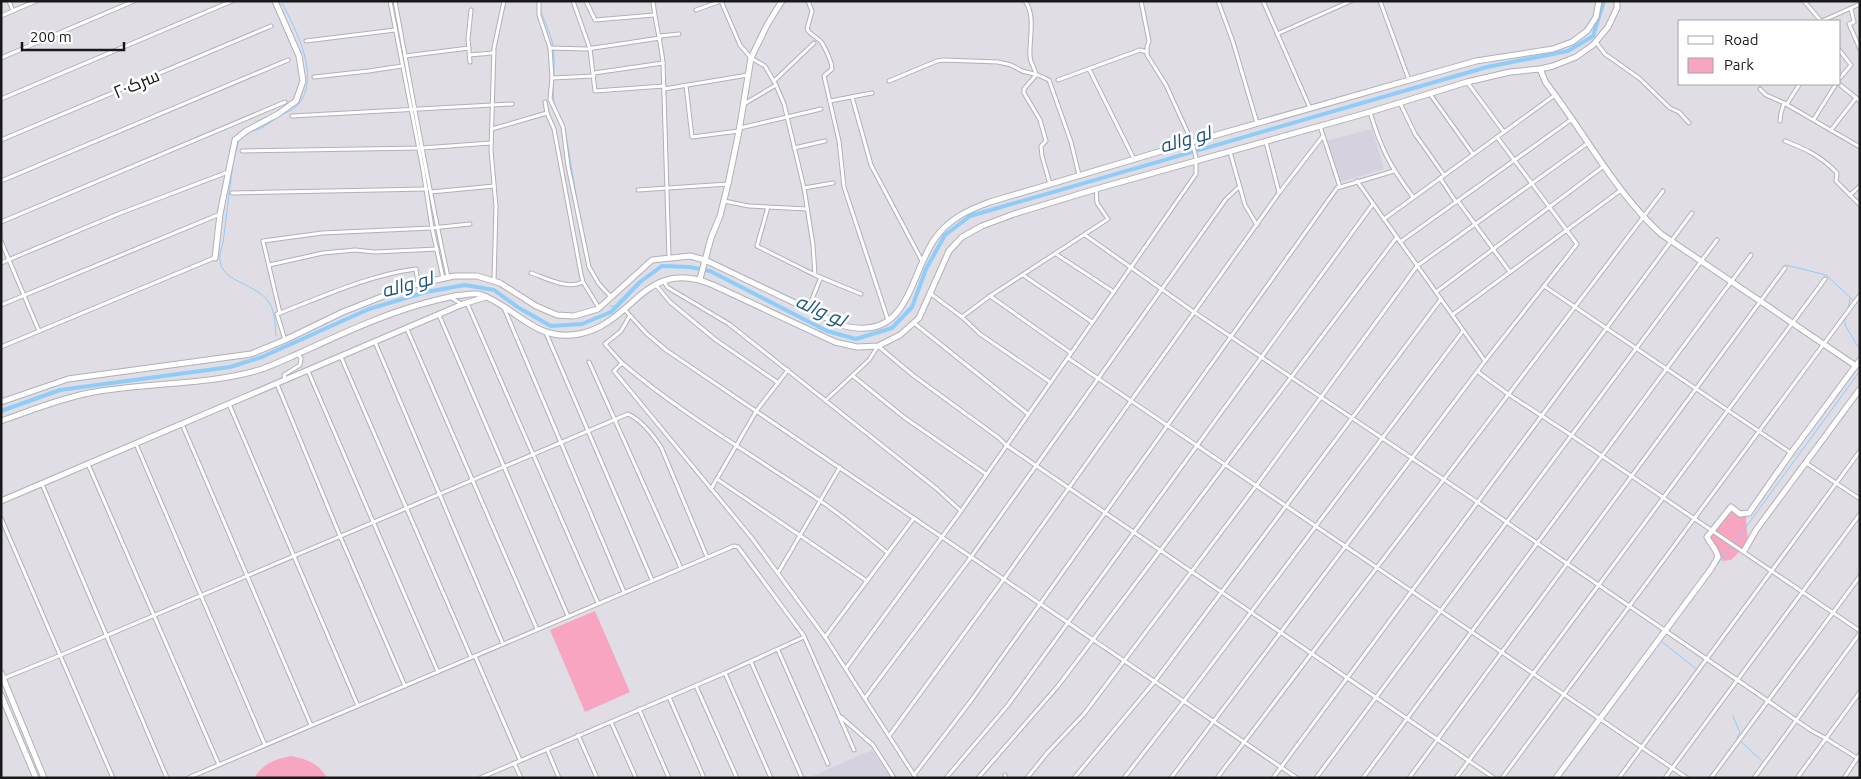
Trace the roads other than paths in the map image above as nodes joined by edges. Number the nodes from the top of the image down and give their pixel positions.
1 (9, 1) edge
2 (36, 1) edge
3 (134, 1) edge
4 (232, 1) edge
5 (275, 1) edge
6 (390, 1) edge
7 (394, 1) edge
8 (504, 1) edge
9 (539, 1) edge
10 (573, 1) edge
11 (586, 1) edge
12 (653, 1) edge
13 (782, 1) edge
14 (808, 1) edge
15 (1024, 1) edge
16 (1141, 1) edge
17 (1218, 1) edge
18 (1263, 1) edge
19 (1351, 1) edge
20 (1380, 1) edge
21 (1600, 1) edge
22 (1617, 1) edge
23 (1804, 1) edge
24 (225, 3) edge
25 (1860, 5) edge
26 (1851, 9) junction
27 (471, 10) dead end
28 (696, 10) dead end
29 (13, 11) junction
30 (654, 15) junction
31 (1, 16) edge
32 (1820, 20) edge
33 (1824, 20) edge
34 (271, 26) dead end
35 (395, 30) junction
36 (679, 34) dead end
37 (1277, 34) junction
38 (660, 37) junction
39 (306, 41) dead end
40 (1596, 42) junction
41 (814, 43) dead end
42 (468, 48) junction
43 (550, 48) junction
44 (590, 49) junction
45 (1860, 49) edge
46 (1841, 51) edge
47 (1147, 52) junction
48 (494, 53) junction
49 (469, 54) junction
50 (1843, 54) junction
51 (405, 56) junction
52 (1841, 57) edge
53 (1, 58) edge
54 (751, 58) junction
55 (288, 60) dead end
56 (470, 62) dead end
57 (663, 63) junction
58 (402, 66) junction
59 (1089, 69) junction
60 (1540, 70) junction
61 (594, 74) junction
62 (1036, 74) junction
63 (748, 75) junction
64 (314, 77) dead end
65 (1841, 77) edge
66 (552, 78) junction
67 (1058, 80) dead end
68 (1409, 80) junction
69 (774, 81) junction
70 (889, 81) dead end
71 (1467, 82) junction
72 (1799, 85) dead end
73 (1836, 85) edge
74 (1838, 85) edge
75 (686, 86) junction
76 (776, 86) junction
77 (664, 87) junction
78 (1760, 89) dead end
79 (872, 93) dead end
80 (1430, 94) junction
81 (1555, 94) junction
82 (852, 97) junction
83 (1, 99) edge
84 (1858, 100) edge
85 (830, 101) junction
86 (285, 102) dead end
87 (545, 102) dead end
88 (1400, 103) junction
89 (1786, 103) junction
90 (493, 104) junction
91 (512, 104) dead end
92 (743, 105) junction
93 (413, 109) junction
94 (821, 109) dead end
95 (1310, 109) junction
96 (1370, 112) junction
97 (547, 113) junction
98 (292, 116) dead end
99 (787, 117) junction
100 (1572, 119) junction
101 (1814, 119) junction
102 (1780, 121) dead end
103 (1257, 123) junction
104 (1689, 123) dead end
105 (1320, 126) junction
106 (492, 129) junction
107 (740, 129) junction
108 (1831, 130) junction
109 (1504, 132) junction
110 (1322, 136) junction
111 (1497, 136) junction
112 (1, 140) edge
113 (825, 141) dead end
114 (1785, 141) dead end
115 (1266, 142) junction
116 (491, 143) junction
117 (1589, 143) junction
118 (1193, 144) junction
119 (420, 148) junction
120 (794, 148) junction
121 (1860, 148) edge
122 (242, 151) dead end
123 (1230, 151) junction
124 (1473, 154) junction
125 (1134, 159) junction
126 (1197, 159) junction
127 (1515, 160) junction
128 (1604, 166) junction
129 (1394, 171) junction
130 (228, 172) junction
131 (1079, 176) junction
132 (1442, 177) junction
133 (1, 181) edge
134 (1357, 181) junction
135 (833, 183) dead end
136 (728, 184) junction
137 (1050, 184) junction
138 (1532, 184) junction
139 (494, 186) junction
140 (1860, 186) edge
141 (1239, 187) junction
142 (1340, 187) junction
143 (667, 188) junction
144 (804, 188) junction
145 (1096, 189) junction
146 (429, 190) junction
147 (638, 190) dead end
148 (1621, 190) junction
149 (1663, 191) dead end
150 (232, 193) dead end
151 (1279, 193) junction
152 (1850, 195) junction
153 (1413, 197) junction
154 (724, 201) junction
155 (1457, 202) junction
156 (1374, 204) junction
157 (1860, 205) edge
158 (768, 207) junction
159 (1549, 207) junction
160 (807, 209) junction
161 (1692, 213) dead end
162 (220, 214) junction
163 (1642, 216) junction
164 (1384, 219) junction
165 (1, 222) edge
166 (470, 224) dead end
167 (1257, 224) junction
168 (1475, 225) junction
169 (434, 228) junction
170 (1566, 230) junction
171 (1085, 235) junction
172 (1397, 237) junction
173 (1670, 240) junction
174 (1717, 240) dead end
175 (1, 241) edge
176 (1400, 242) junction
177 (437, 249) junction
178 (1493, 250) junction
179 (1056, 254) junction
180 (1750, 255) dead end
181 (215, 258) joint
182 (669, 258) junction
183 (9, 260) junction
184 (1702, 260) junction
185 (705, 262) junction
186 (922, 262) junction
187 (1, 264) edge
188 (269, 265) junction
189 (1418, 266) junction
190 (1785, 268) dead end
191 (1131, 269) junction
192 (1510, 272) junction
193 (531, 273) dead end
194 (1023, 274) junction
195 (815, 275) junction
196 (446, 277) junction
197 (700, 278) junction
198 (821, 278) junction
199 (1825, 279) dead end
200 (494, 281) junction
201 (664, 281) junction
202 (1732, 281) junction
203 (584, 282) junction
204 (418, 284) junction
205 (655, 284) junction
206 (1544, 286) junction
207 (1161, 289) junction
208 (1114, 292) junction
209 (1436, 292) junction
210 (861, 294) dead end
211 (931, 294) junction
212 (24, 295) junction
213 (1860, 295) edge
214 (990, 296) junction
215 (450, 297) junction
216 (486, 297) junction
217 (612, 298) junction
218 (1441, 299) junction
219 (1761, 300) junction
220 (1, 305) edge
221 (466, 305) junction
222 (1575, 307) junction
223 (504, 308) junction
224 (599, 308) junction
225 (808, 309) junction
226 (624, 310) junction
227 (1194, 312) junction
228 (280, 313) junction
229 (439, 315) junction
230 (1452, 315) junction
231 (629, 316) junction
232 (962, 317) junction
233 (888, 320) junction
234 (1092, 322) junction
235 (1793, 322) junction
236 (914, 323) junction
237 (1606, 327) junction
238 (407, 328) junction
239 (39, 330) junction
240 (1463, 331) junction
241 (546, 333) junction
242 (1232, 336) junction
243 (285, 340) junction
244 (375, 342) junction
245 (1824, 343) junction
246 (878, 346) junction
247 (1, 347) edge
248 (1636, 348) junction
249 (298, 353) junction
250 (1071, 353) junction
251 (341, 357) junction
252 (1262, 357) junction
253 (1068, 358) junction
254 (1860, 360) edge
255 (589, 362) dead end
256 (1484, 362) junction
257 (622, 363) junction
258 (1856, 366) junction
259 (1667, 368) junction
260 (308, 370) junction
261 (788, 370) junction
262 (1478, 372) junction
263 (853, 376) junction
264 (1292, 377) junction
265 (1098, 378) junction
266 (285, 381) junction
267 (777, 382) junction
268 (1050, 382) junction
269 (277, 384) junction
270 (1696, 388) junction
271 (1860, 389) edge
272 (1508, 394) junction
273 (1321, 398) junction
274 (826, 400) junction
275 (1131, 400) junction
276 (1, 402) edge
277 (229, 404) junction
278 (757, 410) junction
279 (1728, 410) junction
280 (1028, 414) junction
281 (1541, 415) junction
282 (1352, 417) junction
283 (615, 419) junction
284 (1, 421) edge
285 (182, 424) junction
286 (1168, 425) junction
287 (588, 431) junction
288 (1759, 431) junction
289 (1571, 435) junction
290 (1382, 438) junction
291 (561, 442) junction
292 (136, 444) junction
293 (736, 446) junction
294 (1006, 446) junction
295 (1198, 446) junction
296 (1860, 452) edge
297 (1791, 453) junction
298 (532, 454) junction
299 (1602, 456) junction
300 (1413, 458) junction
301 (1806, 463) junction
302 (88, 464) junction
303 (1226, 465) junction
304 (504, 466) junction
305 (1036, 466) junction
306 (840, 467) junction
307 (986, 474) junction
308 (1631, 476) junction
309 (717, 479) junction
310 (1444, 479) junction
311 (472, 480) junction
312 (1836, 483) junction
313 (42, 484) junction
314 (1256, 486) junction
315 (711, 489) junction
316 (1068, 489) junction
317 (439, 494) junction
318 (1664, 498) junction
319 (1860, 499) edge
320 (1, 501) edge
321 (821, 501) junction
322 (1477, 502) junction
323 (1286, 506) junction
324 (406, 508) junction
325 (961, 511) junction
326 (1105, 514) junction
327 (1860, 514) edge
328 (1, 518) edge
329 (914, 518) junction
330 (1694, 518) junction
331 (373, 522) junction
332 (1506, 522) junction
333 (1316, 526) junction
334 (1712, 530) junction
335 (1134, 534) junction
336 (340, 536) junction
337 (801, 536) junction
338 (942, 537) junction
339 (1537, 543) junction
340 (1347, 546) junction
341 (1744, 551) junction
342 (888, 552) junction
343 (1160, 552) junction
344 (294, 556) junction
345 (707, 557) junction
346 (971, 557) junction
347 (1567, 563) junction
348 (1377, 566) junction
349 (681, 568) junction
350 (1772, 571) junction
351 (1191, 572) junction
352 (778, 573) junction
353 (247, 576) junction
354 (1860, 576) edge
355 (1004, 578) junction
356 (652, 580) junction
357 (867, 581) junction
358 (1599, 585) junction
359 (1412, 590) junction
360 (624, 592) junction
361 (1802, 592) junction
362 (1221, 593) junction
363 (201, 596) junction
364 (598, 603) junction
365 (1041, 604) junction
366 (1629, 606) junction
367 (1441, 610) junction
368 (1833, 612) junction
369 (1250, 613) junction
370 (154, 616) junction
371 (568, 616) junction
372 (1069, 622) junction
373 (537, 629) junction
374 (1665, 630) junction
375 (1472, 631) junction
376 (1860, 632) edge
377 (1281, 633) junction
378 (106, 636) junction
379 (804, 637) junction
380 (826, 637) junction
381 (1094, 639) junction
382 (503, 644) junction
383 (778, 650) junction
384 (1502, 651) junction
385 (1311, 654) junction
386 (61, 655) junction
387 (473, 657) junction
388 (1707, 659) junction
389 (751, 661) junction
390 (1124, 661) junction
391 (846, 668) junction
392 (438, 672) junction
393 (725, 673) junction
394 (1534, 673) junction
395 (2, 677) edge
396 (1348, 679) junction
397 (1738, 680) junction
398 (1155, 681) junction
399 (405, 686) junction
400 (696, 686) junction
401 (1860, 692) edge
402 (1, 694) edge
403 (1564, 694) junction
404 (669, 697) junction
405 (866, 698) junction
406 (1376, 698) junction
407 (1768, 700) junction
408 (1184, 701) junction
409 (358, 706) junction
410 (639, 709) junction
411 (839, 716) junction
412 (1600, 718) junction
413 (1407, 719) junction
414 (1796, 720) junction
415 (1213, 721) junction
416 (611, 722) junction
417 (311, 725) junction
418 (578, 735) junction
419 (890, 736) junction
420 (1826, 738) junction
421 (1437, 739) junction
422 (1244, 742) junction
423 (265, 745) junction
424 (1642, 746) junction
425 (547, 749) junction
426 (854, 750) dead end
427 (1858, 758) edge
428 (520, 760) junction
429 (1469, 760) junction
430 (514, 763) junction
431 (1860, 763) edge
432 (828, 764) dead end
433 (219, 765) junction
434 (1281, 767) junction
435 (1673, 768) junction
436 (915, 776) edge
437 (482, 777) edge
438 (36, 778) edge
439 (44, 778) edge
440 (113, 778) edge
441 (167, 778) edge
442 (188, 778) edge
443 (520, 778) edge
444 (559, 778) edge
445 (596, 778) edge
446 (636, 778) edge
447 (669, 778) edge
448 (704, 778) edge
449 (737, 778) edge
450 (771, 778) edge
451 (802, 778) edge
452 (894, 778) edge
453 (946, 778) edge
454 (978, 778) edge
455 (1026, 778) edge
456 (1074, 778) edge
457 (1124, 778) edge
458 (1172, 778) edge
459 (1217, 778) edge
460 (1273, 778) edge
461 (1297, 778) edge
462 (1316, 778) edge
463 (1363, 778) edge
464 (1409, 778) edge
465 (1456, 778) edge
466 (1494, 778) edge
467 (1502, 778) edge
468 (1556, 778) edge
469 (1619, 778) edge
470 (1665, 778) edge
471 (1687, 778) edge
472 (1711, 778) edge
473 (1754, 778) edge
474 (1797, 778) edge
475 (1844, 778) edge

1 - 29 street
2 - 29 street
3 - 53 street
4 - 24 street
5 - 130 street
6 - 35 street
7 - 51 street
8 - 48 street
9 - 43 street
10 - 44 street
11 - 30 street
12 - 30 street
13 - 54 street
14 - 85 street
15 - 62 street
16 - 47 street
17 - 103 street
18 - 37 street
19 - 37 street
20 - 68 street
21 - 68 street
22 - 40 street
23 - 32 street
24 - 83 street
25 - 26 street
26 - 33 street
26 - 45 street
27 - 42 street
28 - 54 street
29 - 31 street
30 - 38 street
34 - 112 street, سرک۲۰
35 - 39 street
35 - 58 street
36 - 38 street
37 - 95 street
38 - 44 street
38 - 57 street
40 - 60 street
40 - 104 street
41 - 69 street
42 - 49 street
42 - 51 street
43 - 44 street
43 - 66 street
44 - 61 street
46 - 50 street
47 - 59 street
47 - 118 street
48 - 49 street
48 - 90 street
49 - 56 street
50 - 52 street
50 - 65 street
51 - 93 street
54 - 63 street
54 - 69 street
55 - 133 street
57 - 61 street
57 - 77 street
58 - 64 street
58 - 93 street
59 - 67 street
59 - 125 street
60 - 71 street
60 - 81 street
61 - 66 street
61 - 77 street
62 - 70 street
62 - 131 street
62 - 137 street
63 - 75 street
63 - 92 street
66 - 217 street
68 - 95 street
69 - 76 street
71 - 80 street
71 - 109 street
72 - 89 street
73 - 101 street
74 - 84 street
75 - 77 street
75 - 107 street
76 - 92 street
76 - 99 street
77 - 143 street
78 - 89 street
79 - 82 street
80 - 88 street
80 - 124 street
81 - 100 street
81 - 109 street
82 - 85 street
82 - 186 street
84 - 108 street
85 - 233 street
86 - 165 street
87 - 97 street
88 - 96 street
88 - 132 street
89 - 101 street
89 - 102 street
90 - 91 street
90 - 93 street
90 - 106 street
92 - 107 street
93 - 98 street
93 - 119 street
94 - 99 street
95 - 103 street
96 - 105 street
96 - 129 street
97 - 106 street
97 - 203 street
99 - 107 street
99 - 120 street
100 - 117 street
100 - 127 street
101 - 108 street
103 - 118 street
105 - 110 street
105 - 115 street
106 - 116 street
107 - 136 street
108 - 121 street
109 - 111 street
110 - 142 street
110 - 151 street
111 - 124 street
111 - 127 street
113 - 120 street
114 - 152 street
115 - 123 street
115 - 151 street
116 - 119 street
116 - 139 street
117 - 128 street
117 - 138 street
118 - 125 street
118 - 126 street
119 - 122 street
119 - 146 street
120 - 144 street
123 - 126 street
123 - 141 street
124 - 132 street
125 - 131 street
126 - 145 street
126 - 191 street
127 - 138 street
127 - 155 street
128 - 148 street
128 - 159 street
129 - 134 street
129 - 153 street
130 - 162 street
130 - 183 street
131 - 137 street
132 - 153 street
132 - 155 street
134 - 142 street
134 - 156 street
135 - 144 street
136 - 143 street
136 - 154 street
137 - 186 street
138 - 159 street
138 - 168 street
139 - 146 street
139 - 200 street
140 - 152 street
141 - 167 street
141 - 207 street
142 - 242 street
143 - 147 street
143 - 182 street
144 - 160 street
145 - 171 street
145 - 211 street
146 - 150 street
146 - 169 street
148 - 163 street
148 - 170 street
149 - 163 street
151 - 167 street
152 - 157 street
153 - 164 street
154 - 158 street
154 - 185 street
155 - 168 street
155 - 176 street
156 - 164 street
156 - 252 street
158 - 160 street
158 - 195 street
159 - 170 street
159 - 178 street
160 - 195 street
161 - 173 street
162 - 181 street
162 - 212 street
163 - 173 street
163 - 222 street
164 - 172 street
166 - 169 street
167 - 227 street
168 - 178 street
168 - 189 street
169 - 177 street
169 - 188 street
169 - 196 street
170 - 192 street
170 - 206 street
171 - 179 street
171 - 191 street
172 - 176 street
172 - 264 street
173 - 184 street
173 - 237 street
174 - 184 street
175 - 183 street
176 - 189 street
177 - 188 street
177 - 196 street
178 - 192 street
178 - 209 street
179 - 194 street
179 - 208 street
180 - 202 street
181 - 239 street
182 - 185 street
182 - 217 street
183 - 187 street
183 - 212 street
184 - 202 street
184 - 248 street
185 - 197 street
185 - 225 street
186 - 233 street
188 - 228 street
189 - 209 street
189 - 273 street
190 - 219 street
191 - 207 street
191 - 208 street
192 - 230 street
193 - 203 street
194 - 214 street
194 - 234 street
195 - 198 street
196 - 200 street
196 - 204 street
197 - 201 street
197 - 246 street
198 - 210 street
198 - 225 street
199 - 235 street
200 - 224 street
201 - 205 street
201 - 261 street
202 - 219 street
202 - 259 street
203 - 224 street
204 - 228 street
204 - 243 street
205 - 226 street
205 - 267 street
206 - 222 street
206 - 256 street
207 - 227 street
207 - 265 street
208 - 234 street
209 - 218 street
211 - 232 street
211 - 236 street
212 - 220 street
212 - 239 street
213 - 245 street
214 - 232 street
214 - 250 street
215 - 216 street
215 - 221 street
215 - 249 street
216 - 221 street
216 - 223 street
217 - 224 street
218 - 230 street
218 - 282 street
219 - 235 street
219 - 270 street
221 - 229 street
221 - 298 street
222 - 237 street
222 - 272 street
223 - 241 street
223 - 291 street
225 - 233 street
226 - 231 street
226 - 241 street
227 - 242 street
227 - 275 street
228 - 243 street
229 - 238 street
229 - 304 street
230 - 240 street
231 - 257 street
231 - 278 street
232 - 268 street
234 - 250 street
235 - 245 street
235 - 279 street
236 - 246 street
236 - 280 street
237 - 248 street
237 - 281 street
238 - 244 street
238 - 311 street
239 - 247 street
240 - 256 street
240 - 290 street
241 - 287 street
242 - 252 street
242 - 286 street
243 - 276 street
244 - 251 street
244 - 317 street
245 - 258 street
245 - 288 street
246 - 263 street
246 - 294 street
248 - 259 street
248 - 289 street
249 - 266 street
249 - 284 street
250 - 253 street
251 - 260 street
251 - 324 street
252 - 264 street
252 - 295 street
253 - 265 street
253 - 268 street
254 - 258 street
255 - 283 street
256 - 262 street
257 - 293 street
257 - 315 street
258 - 297 street
259 - 270 street
259 - 299 street
260 - 266 street
260 - 331 street
261 - 267 street
261 - 274 street
262 - 272 street
262 - 300 street
263 - 274 street
263 - 307 street
264 - 273 street
264 - 303 street
265 - 275 street
265 - 305 street
266 - 269 street
267 - 278 street
268 - 280 street
269 - 277 street
269 - 336 street
270 - 279 street
270 - 308 street
271 - 301 street
272 - 281 street
272 - 310 street
273 - 282 street
273 - 314 street
274 - 325 street
275 - 286 street
275 - 316 street
277 - 285 street
277 - 344 street
278 - 293 street
278 - 306 street
279 - 288 street
279 - 318 street
280 - 294 street
281 - 289 street
281 - 322 street
282 - 290 street
282 - 323 street
283 - 287 street
283 - 345 street
283 - 349 street
285 - 292 street
285 - 353 street
286 - 295 street
286 - 326 street
287 - 291 street
287 - 356 street
288 - 297 street
288 - 330 street
289 - 299 street
289 - 332 street
290 - 300 street
290 - 333 street
291 - 298 street
291 - 360 street
292 - 302 street
292 - 363 street
293 - 309 street
293 - 321 street
294 - 305 street
294 - 307 street
295 - 303 street
295 - 335 street
296 - 312 street
297 - 334 street
298 - 304 street
298 - 364 street
299 - 308 street
299 - 339 street
300 - 310 street
300 - 340 street
301 - 312 street
301 - 341 street
302 - 313 street
302 - 370 street
303 - 314 street
303 - 343 street
304 - 311 street
304 - 371 street
305 - 316 street
305 - 346 street
306 - 321 street
306 - 329 street
307 - 325 street
308 - 318 street
308 - 347 street
309 - 315 street
309 - 337 street
310 - 322 street
310 - 348 street
311 - 317 street
311 - 373 street
312 - 319 street
312 - 350 street
313 - 320 street
313 - 378 street
314 - 323 street
314 - 351 street
315 - 352 street
316 - 326 street
316 - 355 street
317 - 324 street
317 - 382 street
318 - 330 street
318 - 358 street
321 - 337 street
321 - 342 street
322 - 332 street
322 - 359 street
323 - 333 street
323 - 362 street
324 - 331 street
324 - 387 street
325 - 338 street
326 - 335 street
326 - 365 street
327 - 361 street
328 - 386 street
329 - 338 street
329 - 342 street
330 - 334 street
330 - 366 street
331 - 336 street
331 - 392 street
332 - 339 street
332 - 367 street
333 - 340 street
333 - 369 street
334 - 341 street
334 - 374 street
335 - 343 street
335 - 372 street
336 - 344 street
336 - 399 street
337 - 352 street
337 - 357 street
338 - 346 street
338 - 391 street
339 - 347 street
339 - 375 street
340 - 348 street
340 - 377 street
341 - 350 street
342 - 357 street
343 - 351 street
343 - 381 street
344 - 353 street
344 - 409 street
345 - 349 street
345 - 379 street
346 - 355 street
346 - 405 street
347 - 358 street
347 - 384 street
348 - 359 street
348 - 385 street
349 - 356 street
350 - 361 street
350 - 388 street
351 - 362 street
351 - 390 street
352 - 380 street
353 - 363 street
353 - 417 street
354 - 368 street
355 - 365 street
355 - 419 street
356 - 360 street
357 - 380 street
358 - 366 street
358 - 394 street
359 - 367 street
359 - 396 street
360 - 364 street
361 - 368 street
361 - 397 street
362 - 369 street
362 - 398 street
363 - 370 street
363 - 423 street
364 - 371 street
365 - 372 street
365 - 436 street
366 - 374 street
366 - 403 street
367 - 375 street
367 - 406 street
368 - 376 street
368 - 407 street
369 - 377 street
369 - 408 street
370 - 378 street
370 - 433 street
371 - 373 street
372 - 381 street
372 - 453 street
373 - 382 street
374 - 388 street
374 - 412 street
375 - 384 street
375 - 413 street
376 - 414 street
377 - 385 street
377 - 415 street
378 - 386 street
378 - 441 street
379 - 383 street
379 - 411 street
380 - 391 street
381 - 390 street
381 - 454 street
382 - 387 street
383 - 389 street
383 - 432 street
384 - 394 street
384 - 421 street
385 - 396 street
385 - 422 street
386 - 395 street
386 - 440 street
387 - 392 street
387 - 428 street
388 - 397 street
388 - 424 street
389 - 393 street
389 - 451 street
390 - 398 street
390 - 455 street
391 - 405 street
392 - 399 street
393 - 400 street
393 - 450 street
394 - 403 street
394 - 429 street
395 - 439 street
396 - 406 street
396 - 434 street
397 - 407 street
397 - 435 street
398 - 408 street
398 - 456 street
399 - 409 street
400 - 404 street
400 - 449 street
401 - 420 street
402 - 438 street
403 - 412 street
403 - 467 street
404 - 410 street
404 - 448 street
405 - 419 street
406 - 413 street
406 - 462 street
407 - 414 street
407 - 472 street
408 - 415 street
408 - 457 street
409 - 417 street
410 - 416 street
410 - 447 street
411 - 426 street
411 - 452 street
412 - 424 street
412 - 468 street
413 - 421 street
413 - 463 street
414 - 420 street
414 - 473 street
415 - 422 street
415 - 458 street
416 - 418 street
416 - 446 street
417 - 423 street
418 - 425 street
418 - 445 street
419 - 436 street
420 - 427 street
420 - 474 street
421 - 429 street
421 - 464 street
422 - 434 street
422 - 459 street
423 - 433 street
424 - 435 street
424 - 469 street
425 - 428 street
425 - 444 street
427 - 431 street
427 - 475 street
428 - 430 street
429 - 465 street
429 - 466 street
430 - 437 street
430 - 443 street
433 - 442 street
434 - 460 street
434 - 461 street
435 - 470 street
435 - 471 street

